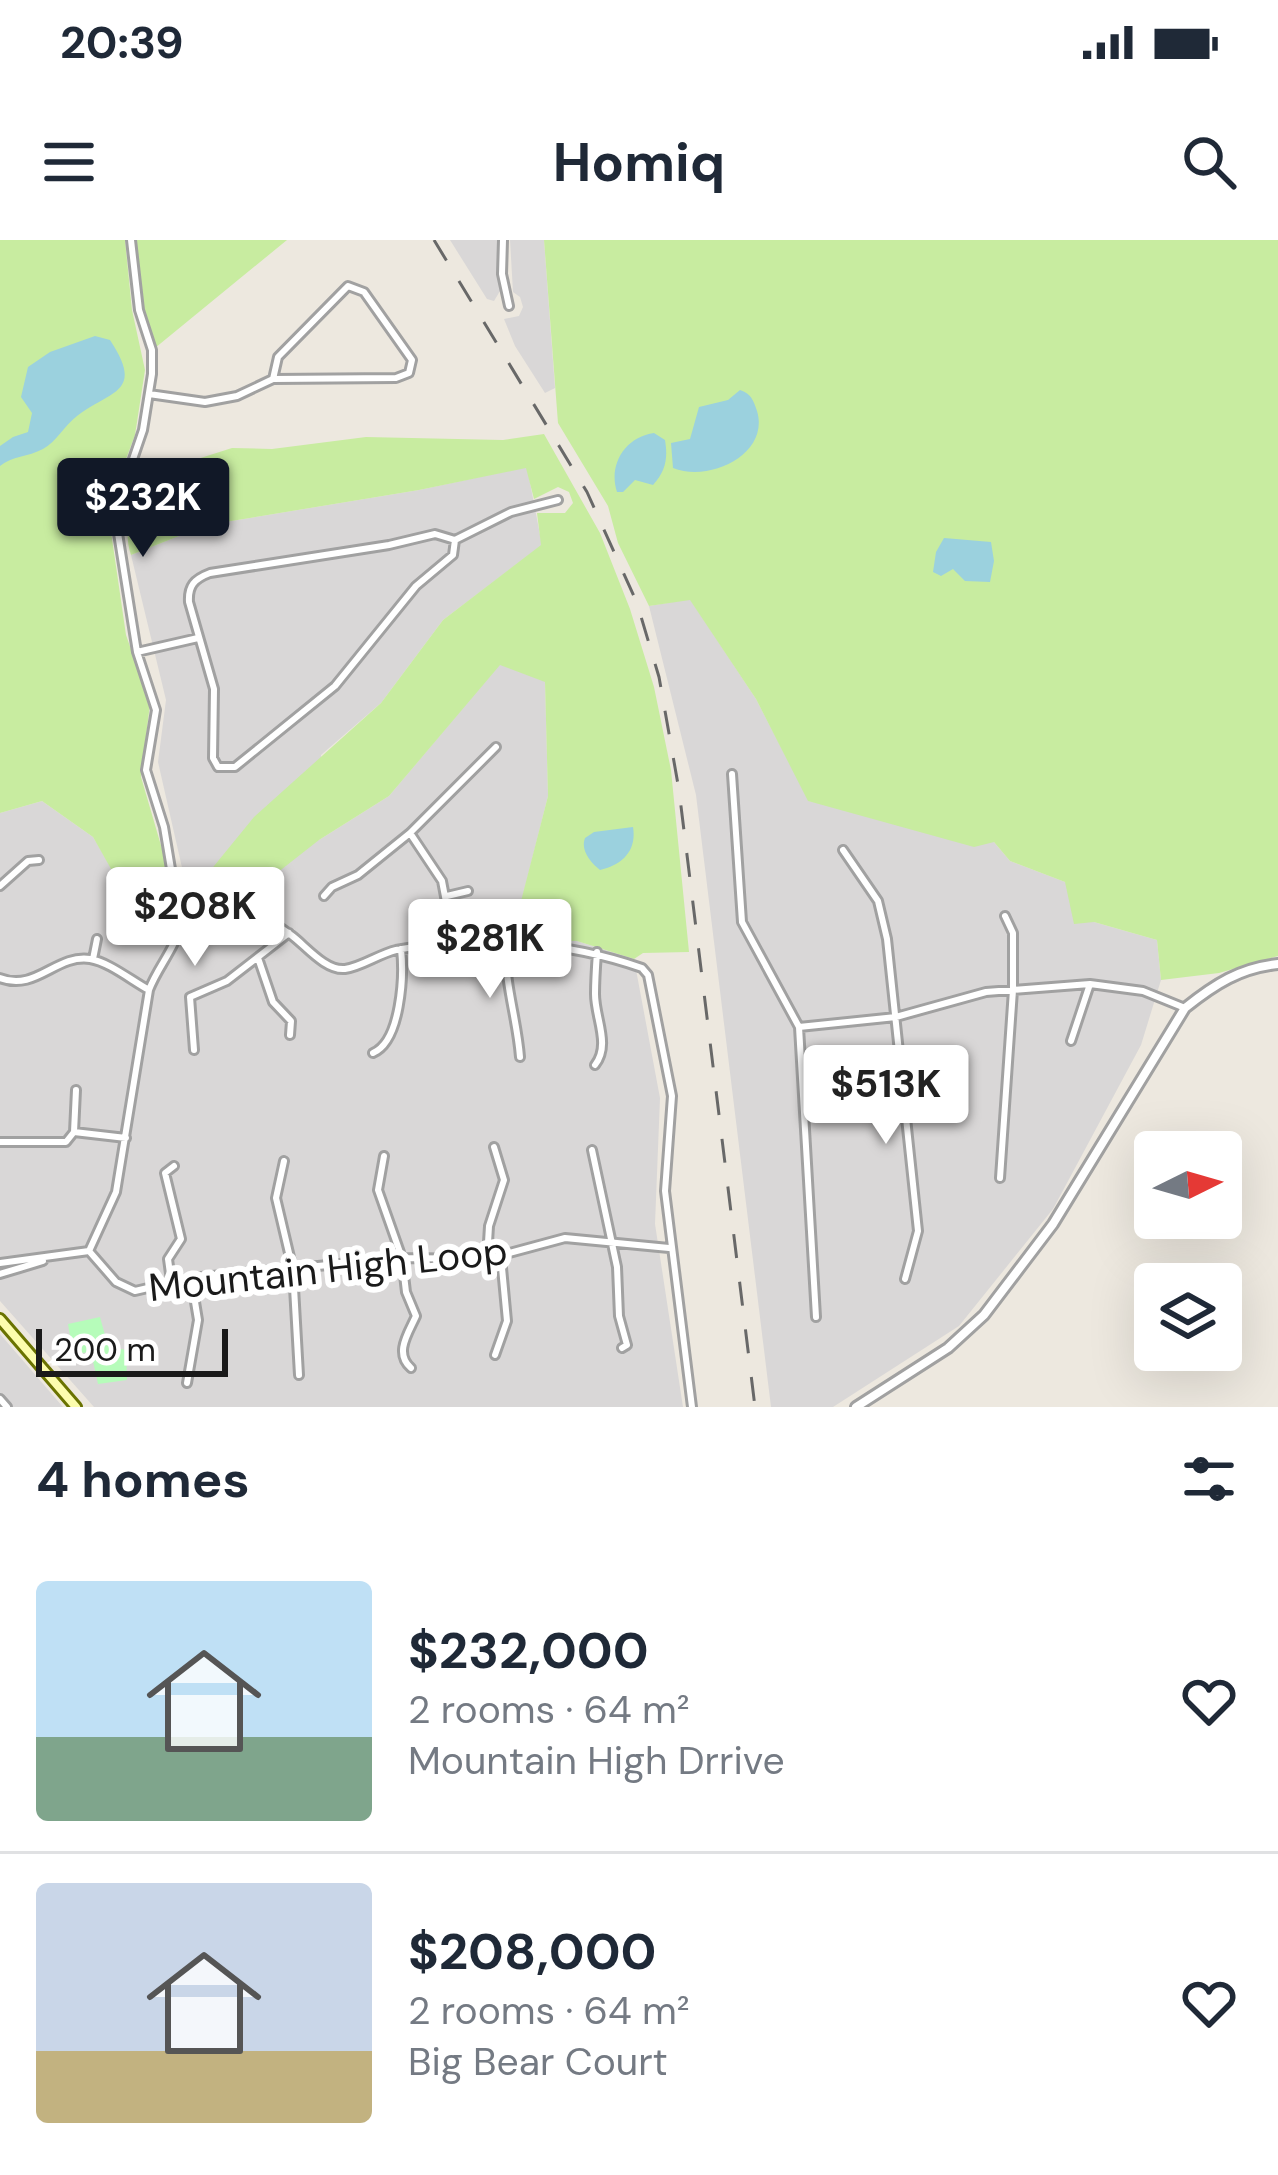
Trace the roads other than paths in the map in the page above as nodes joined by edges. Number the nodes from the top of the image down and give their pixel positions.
1 (131, 240) edge
2 (503, 240) edge
3 (509, 306) dead end
4 (273, 379) junction
5 (149, 394) junction
6 (558, 500) dead end
7 (455, 540) junction
8 (199, 638) junction
9 (137, 652) junction
10 (496, 748) dead end
11 (732, 774) dead end
12 (410, 833) junction
13 (843, 850) dead end
14 (39, 860) dead end
15 (175, 884) junction
16 (0, 886) edge
17 (468, 891) dead end
18 (324, 896) dead end
19 (447, 896) junction
20 (1005, 916) dead end
21 (289, 933) junction
22 (98, 939) dead end
23 (454, 944) junction
24 (506, 944) junction
25 (401, 949) junction
26 (597, 952) junction
27 (258, 958) junction
28 (93, 959) junction
29 (1278, 964) edge
30 (0, 978) edge
31 (1090, 984) junction
32 (149, 990) junction
33 (1013, 990) junction
34 (1185, 1008) junction
35 (896, 1017) junction
36 (799, 1027) junction
37 (290, 1035) dead end
38 (1071, 1041) dead end
39 (194, 1051) dead end
40 (373, 1053) dead end
41 (520, 1058) dead end
42 (595, 1065) dead end
43 (76, 1090) dead end
44 (74, 1132) junction
45 (126, 1138) junction
46 (0, 1142) edge
47 (494, 1147) dead end
48 (592, 1150) dead end
49 (384, 1156) dead end
50 (284, 1161) dead end
51 (175, 1166) dead end
52 (1000, 1178) dead end
53 (611, 1241) junction
54 (670, 1249) junction
55 (89, 1251) junction
56 (501, 1257) junction
57 (52, 1258) junction
58 (402, 1258) junction
59 (487, 1258) junction
60 (0, 1263) edge
61 (293, 1270) junction
62 (0, 1274) edge
63 (191, 1278) junction
64 (905, 1279) dead end
65 (171, 1281) junction
66 (816, 1317) dead end
67 (0, 1319) edge
68 (622, 1348) dead end
69 (495, 1355) dead end
70 (411, 1368) dead end
71 (299, 1375) dead end
72 (188, 1382) dead end
73 (0, 1399) edge
74 (7, 1407) edge
75 (76, 1407) edge
76 (692, 1407) edge
77 (856, 1407) edge

1 - 5 street, Mountain High Loop
2 - 3 street
4 - 4 street
4 - 5 street
5 - 9 street, Mountain High Loop
6 - 7 street
7 - 8 street
7 - 8 street
8 - 9 street
9 - 15 street, Mountain High Loop
10 - 12 street
11 - 36 street
12 - 18 street
12 - 19 street
13 - 35 street
14 - 16 street
15 - 21 street
15 - 32 street, Mountain High Loop
17 - 19 street
19 - 23 street
20 - 33 street
21 - 25 street
21 - 27 street
22 - 28 street
23 - 24 street
23 - 25 street
24 - 26 street
24 - 41 street
25 - 40 street
26 - 42 street
26 - 54 street
27 - 37 street
27 - 39 street
28 - 30 street
28 - 32 street
29 - 34 street
31 - 33 street
31 - 34 street
31 - 38 street
32 - 45 street, Mountain High Loop
33 - 35 street
33 - 52 street
34 - 77 street
35 - 36 street
35 - 64 street
36 - 66 street
43 - 44 street
44 - 45 street
44 - 46 street
45 - 55 street, Mountain High Loop
47 - 59 street
48 - 53 street
49 - 58 street
50 - 61 street
51 - 65 street
53 - 54 street, Mountain High Loop
53 - 56 street, Mountain High Loop
53 - 68 street
54 - 76 street
55 - 57 street
55 - 65 street, Mountain High Loop
56 - 59 street, Mountain High Loop
56 - 69 street
57 - 60 street
57 - 62 street
58 - 59 street, Mountain High Loop
58 - 61 street, Mountain High Loop
58 - 70 street
61 - 63 street, Mountain High Loop
61 - 71 street
63 - 65 street, Mountain High Loop
63 - 72 street
67 - 75 main road
73 - 74 street

